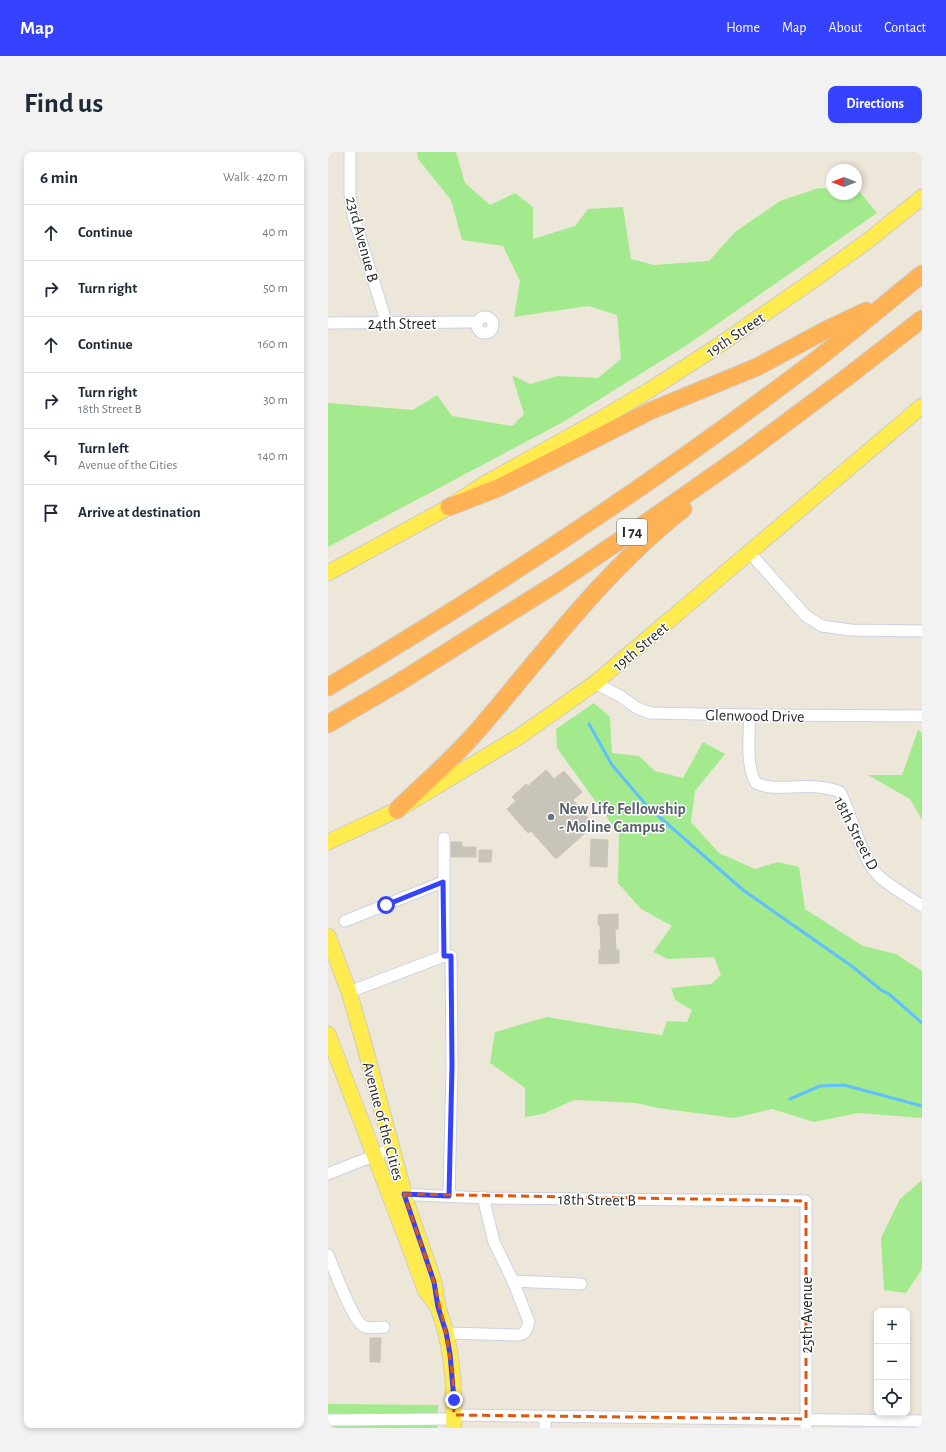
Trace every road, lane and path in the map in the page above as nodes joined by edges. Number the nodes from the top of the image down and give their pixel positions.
1 (350, 152) edge
2 (922, 197) edge
3 (922, 274) edge
4 (888, 301) junction
5 (922, 319) edge
6 (476, 322) dead end
7 (328, 323) edge
8 (387, 324) junction
9 (921, 409) edge
10 (759, 442) junction
11 (449, 507) junction
12 (750, 553) junction
13 (328, 573) edge
14 (922, 631) edge
15 (595, 683) junction
16 (328, 686) edge
17 (750, 715) junction
18 (922, 716) edge
19 (328, 724) edge
20 (397, 810) junction
21 (444, 838) dead end
22 (334, 839) edge
23 (328, 855) edge
24 (443, 882) junction
25 (922, 906) edge
26 (345, 921) dead end
27 (328, 936) edge
28 (447, 956) junction
29 (348, 992) junction
30 (328, 1034) edge
31 (391, 1149) junction
32 (375, 1155) junction
33 (328, 1174) edge
34 (389, 1194) junction
35 (404, 1194) junction
36 (449, 1196) junction
37 (483, 1197) junction
38 (806, 1201) joint
39 (328, 1255) edge
40 (513, 1281) junction
41 (582, 1284) dead end
42 (438, 1307) junction
43 (384, 1327) dead end
44 (446, 1332) junction
45 (545, 1416) junction
46 (898, 1420) edge
47 (454, 1421) edge
48 (922, 1421) edge
49 (329, 1423) edge
50 (633, 1423) edge
51 (718, 1423) edge
52 (806, 1423) edge
53 (389, 1424) edge
54 (545, 1428) edge

1 - 8 street, 23rd Avenue B
2 - 11 main road, 19th Street
3 - 4 highway, I 74
4 - 11 highway
4 - 16 highway, I 74
5 - 10 highway, I 74
6 - 8 street, 24th Street
7 - 8 street, 24th Street
9 - 12 main road, 19th Street
10 - 19 highway, I 74
10 - 20 highway
11 - 13 main road, 19th Street
12 - 14 street
12 - 15 main road, 19th Street
15 - 17 street, Glenwood Drive
15 - 20 main road, 19th Street
17 - 18 street, Glenwood Drive
17 - 25 street, 18th Street D
20 - 22 main road, 19th Street
21 - 24 street
22 - 23 main road
24 - 26 street
24 - 28 street
27 - 29 main road, Avenue of the Cities
28 - 29 street
28 - 36 street
29 - 31 main road, Avenue of the Cities
30 - 32 main road, Avenue of the Cities
31 - 32 street
31 - 35 main road, Avenue of the Cities
32 - 33 street
32 - 34 main road, Avenue of the Cities
34 - 35 street, 18th Street B
34 - 42 main road, Avenue of the Cities
35 - 36 street, 18th Street B
35 - 42 main road, Avenue of the Cities
36 - 37 street, 18th Street B
37 - 38 street, 18th Street B
37 - 40 street
38 - 52 street, 25th Avenue
39 - 43 street
40 - 41 street
40 - 44 street
42 - 44 main road, Avenue of the Cities
44 - 47 main road, Avenue of the Cities
45 - 47 street
45 - 50 street
45 - 54 street
46 - 48 street
46 - 52 street
47 - 53 street
49 - 53 street
50 - 51 street
51 - 52 street

